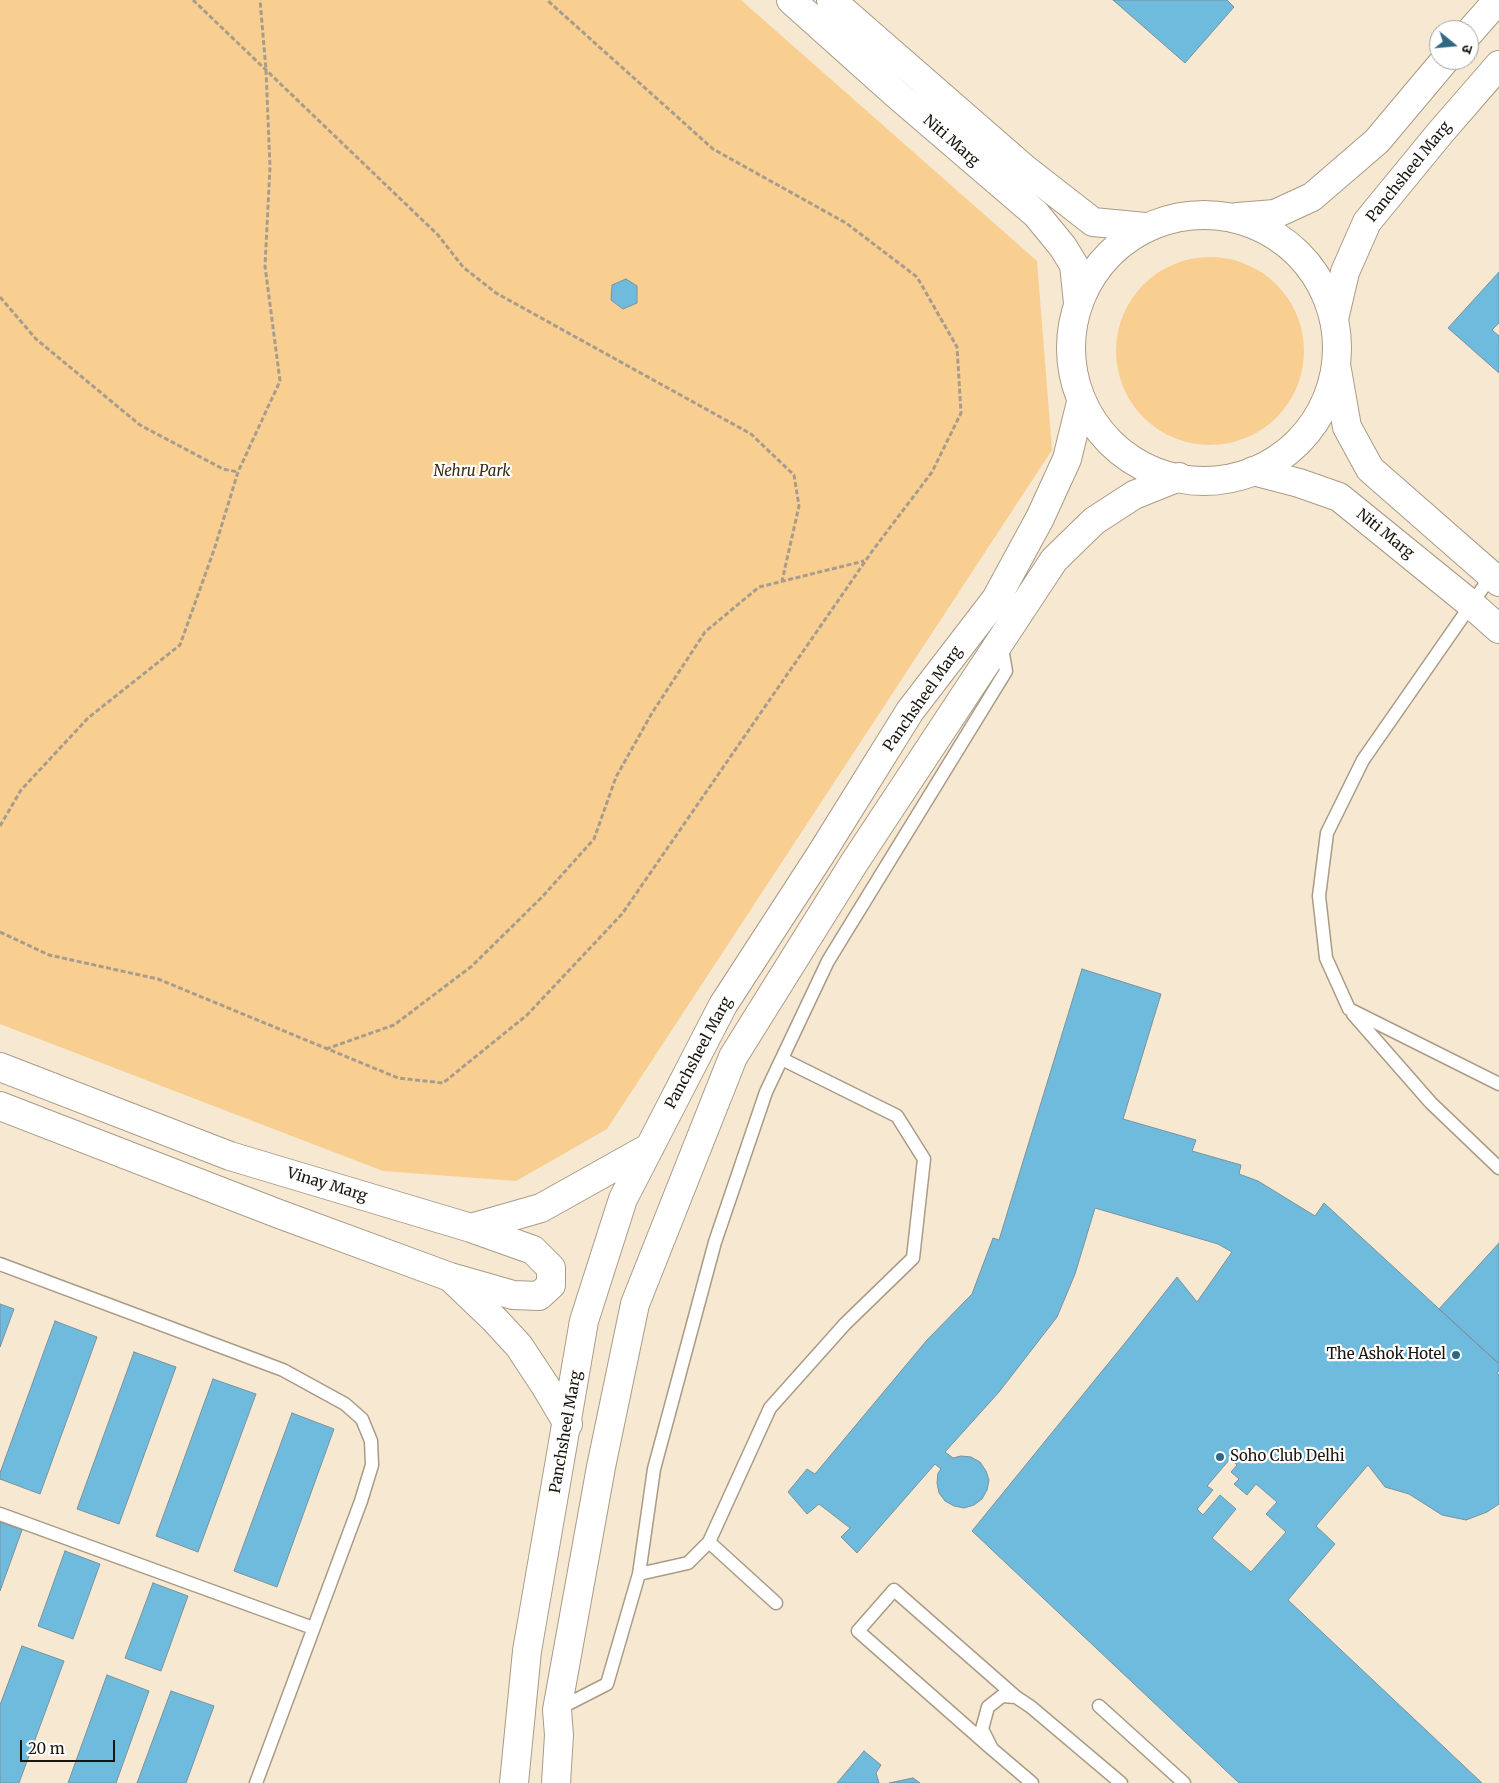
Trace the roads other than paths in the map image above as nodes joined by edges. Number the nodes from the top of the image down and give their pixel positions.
1 (791, 0) edge
2 (831, 0) edge
3 (1498, 0) edge
4 (1479, 22) edge
5 (1499, 65) edge
6 (1437, 70) edge
7 (1228, 218) junction
8 (1145, 227) junction
9 (1078, 302) junction
10 (1334, 321) junction
11 (1335, 361) junction
12 (1081, 402) junction
13 (1253, 471) junction
14 (1179, 478) junction
15 (1495, 579) edge
16 (1472, 605) junction
17 (1499, 629) edge
18 (1001, 641) junction
19 (1348, 1009) junction
20 (782, 1058) junction
21 (0, 1068) edge
22 (1499, 1084) edge
23 (0, 1106) edge
24 (650, 1147) junction
25 (1499, 1168) edge
26 (471, 1228) junction
27 (0, 1264) edge
28 (450, 1277) junction
29 (568, 1424) junction
30 (0, 1514) edge
31 (709, 1542) junction
32 (638, 1574) junction
33 (776, 1603) dead end
34 (313, 1628) junction
35 (1016, 1697) junction
36 (1099, 1706) dead end
37 (557, 1710) junction
38 (992, 1749) junction
39 (256, 1783) edge
40 (514, 1783) edge
41 (556, 1783) edge
42 (1032, 1783) edge
43 (1121, 1783) edge
44 (1184, 1783) edge

1 - 9 main road, Niti Marg
2 - 8 main road, Niti Marg
3 - 4 main road
5 - 10 main road, Panchsheel Marg
6 - 7 main road
7 - 8 main road
7 - 10 main road
8 - 9 main road
9 - 12 main road
10 - 11 main road
11 - 13 main road
11 - 15 main road
12 - 14 main road
12 - 24 main road, Panchsheel Marg
13 - 14 main road
13 - 16 main road, Niti Marg
14 - 18 main road, Panchsheel Marg
15 - 16 lane
16 - 17 main road, Niti Marg
16 - 19 lane
18 - 20 lane
18 - 37 main road, Panchsheel Marg
19 - 22 lane
19 - 25 lane
20 - 31 lane
20 - 32 lane
21 - 26 main road, Vinay Marg
23 - 28 main road
24 - 26 main road
24 - 29 main road, Panchsheel Marg
26 - 28 main road, Vinay Marg
27 - 34 lane
28 - 29 main road
29 - 40 main road, Panchsheel Marg
30 - 34 lane
31 - 32 lane
31 - 33 lane
32 - 37 lane
34 - 39 lane
35 - 38 lane
35 - 38 lane
35 - 43 lane
36 - 44 lane
37 - 41 main road, Panchsheel Marg
38 - 42 lane

